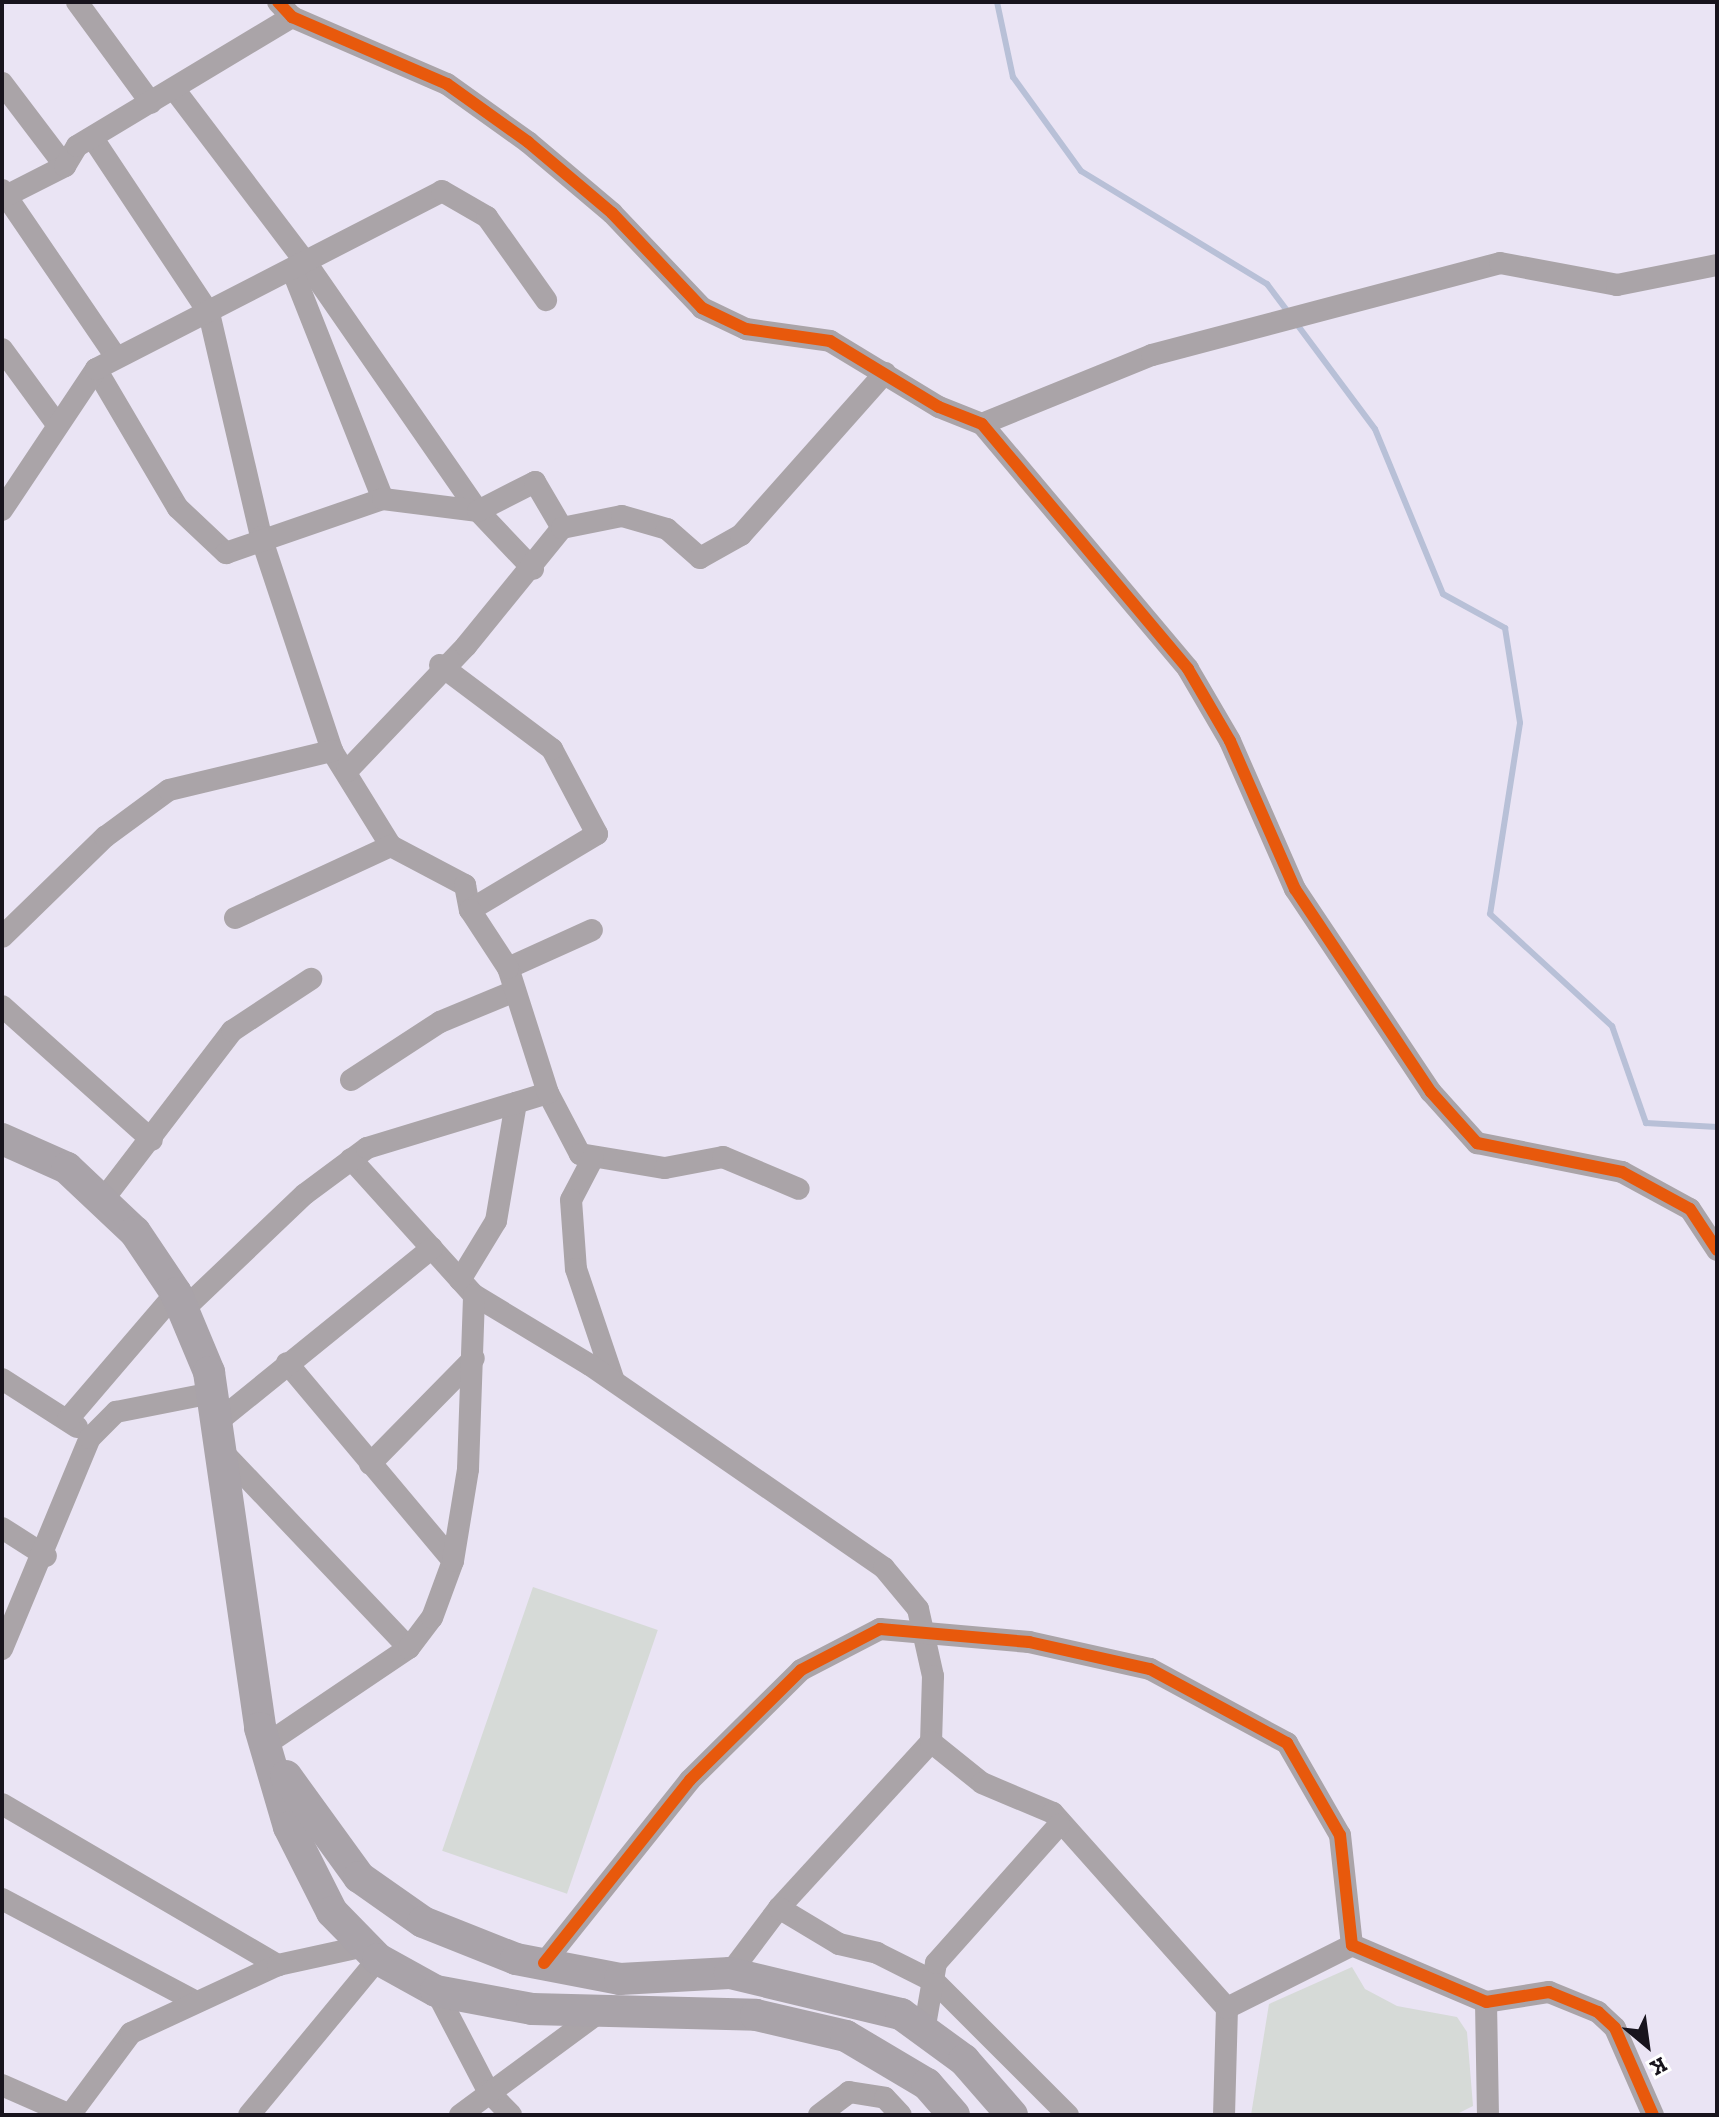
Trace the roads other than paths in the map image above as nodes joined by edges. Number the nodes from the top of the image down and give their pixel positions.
1 (77, 2) edge
2 (285, 10) edge
3 (2, 83) edge
4 (174, 89) junction
5 (151, 103) junction
6 (94, 140) junction
7 (65, 166) junction
8 (3, 194) edge
9 (1717, 265) edge
10 (300, 268) junction
11 (546, 300) dead end
12 (209, 313) junction
13 (2, 349) edge
14 (116, 357) junction
15 (96, 369) junction
16 (885, 373) junction
17 (56, 423) junction
18 (982, 424) junction
19 (383, 499) junction
20 (2, 510) edge
21 (478, 511) junction
22 (562, 528) junction
23 (261, 537) junction
24 (533, 569) junction
25 (440, 665) junction
26 (332, 751) junction
27 (347, 771) junction
28 (391, 846) junction
29 (470, 910) junction
30 (235, 918) dead end
31 (592, 930) dead end
32 (2, 937) edge
33 (508, 968) junction
34 (311, 979) dead end
35 (515, 991) junction
36 (2, 1006) edge
37 (351, 1080) dead end
38 (548, 1093) junction
39 (516, 1103) junction
40 (2, 1139) edge
41 (152, 1140) junction
42 (593, 1158) junction
43 (351, 1159) junction
44 (799, 1189) dead end
45 (102, 1201) junction
46 (432, 1248) junction
47 (1717, 1250) edge
48 (467, 1287) junction
49 (180, 1301) junction
50 (474, 1358) junction
51 (287, 1363) junction
52 (2, 1379) edge
53 (614, 1381) junction
54 (68, 1419) junction
55 (216, 1421) junction
56 (90, 1438) junction
57 (370, 1464) junction
58 (2, 1528) edge
59 (46, 1556) junction
60 (453, 1561) junction
61 (928, 1633) junction
62 (2, 1648) edge
63 (409, 1648) junction
64 (264, 1736) junction
65 (931, 1742) junction
66 (2, 1804) edge
67 (1060, 1824) junction
68 (2, 1899) edge
69 (779, 1908) junction
70 (1352, 1945) junction
71 (372, 1953) junction
72 (544, 1963) junction
73 (278, 1965) junction
74 (730, 1973) junction
75 (935, 1982) junction
76 (436, 1991) junction
77 (191, 1999) junction
78 (1486, 2002) junction
79 (1227, 2008) junction
80 (601, 2011) junction
81 (924, 2031) junction
82 (2, 2085) edge
83 (488, 2091) junction
84 (834, 2111) edge
85 (1482, 2112) edge
86 (70, 2115) edge
87 (249, 2115) edge
88 (460, 2115) edge
89 (511, 2115) edge
90 (901, 2115) edge
91 (954, 2115) edge
92 (1012, 2115) edge
93 (1068, 2115) edge
94 (1224, 2115) edge
95 (1653, 2115) edge

1 - 5 street
2 - 4 street
2 - 16 street
3 - 7 street
4 - 5 street
4 - 10 street
5 - 6 street
6 - 7 street
6 - 12 street
7 - 8 street
8 - 14 street
9 - 18 street
10 - 11 street
10 - 12 street
10 - 19 street
10 - 21 street
12 - 14 street
12 - 23 street
13 - 17 street
14 - 15 street
15 - 17 street
15 - 23 street
16 - 18 street
16 - 22 street
17 - 20 street
18 - 47 street
19 - 21 street
19 - 23 street
21 - 22 street
21 - 24 street
22 - 24 street
23 - 26 street
24 - 25 street
25 - 27 street
25 - 29 street
26 - 27 street
26 - 32 street
27 - 28 street
28 - 29 street
28 - 30 street
29 - 33 street
31 - 33 street
33 - 35 street
34 - 41 street
35 - 37 street
35 - 38 street
36 - 41 street
38 - 39 street
38 - 42 street
39 - 43 street
39 - 48 street
40 - 45 main road
41 - 45 street
42 - 44 street
42 - 53 street
43 - 46 street
43 - 49 street
45 - 49 main road
46 - 48 street
46 - 51 street
48 - 50 street
48 - 53 street
49 - 54 street
49 - 55 main road
50 - 57 street
50 - 60 street
51 - 55 street
51 - 57 street
52 - 54 street
53 - 61 street
54 - 56 street
55 - 56 street
55 - 63 street
55 - 64 main road
56 - 59 street
57 - 60 street
58 - 59 street
59 - 62 street
60 - 63 street
61 - 65 street
61 - 70 street
61 - 72 street
63 - 64 street
64 - 71 main road
64 - 72 main road
65 - 67 street
65 - 69 street
66 - 73 street
67 - 75 street
67 - 79 street
68 - 77 street
69 - 74 street
69 - 75 street
70 - 78 street
70 - 79 street
71 - 73 street
71 - 76 main road
71 - 87 street
72 - 74 main road
73 - 77 street
74 - 81 main road
75 - 81 street
75 - 93 street
76 - 80 main road
76 - 83 street
77 - 86 street
78 - 85 street
78 - 95 street
79 - 94 street
80 - 83 street
80 - 91 main road
81 - 92 main road
82 - 86 street
83 - 88 street
83 - 89 street
84 - 90 street

